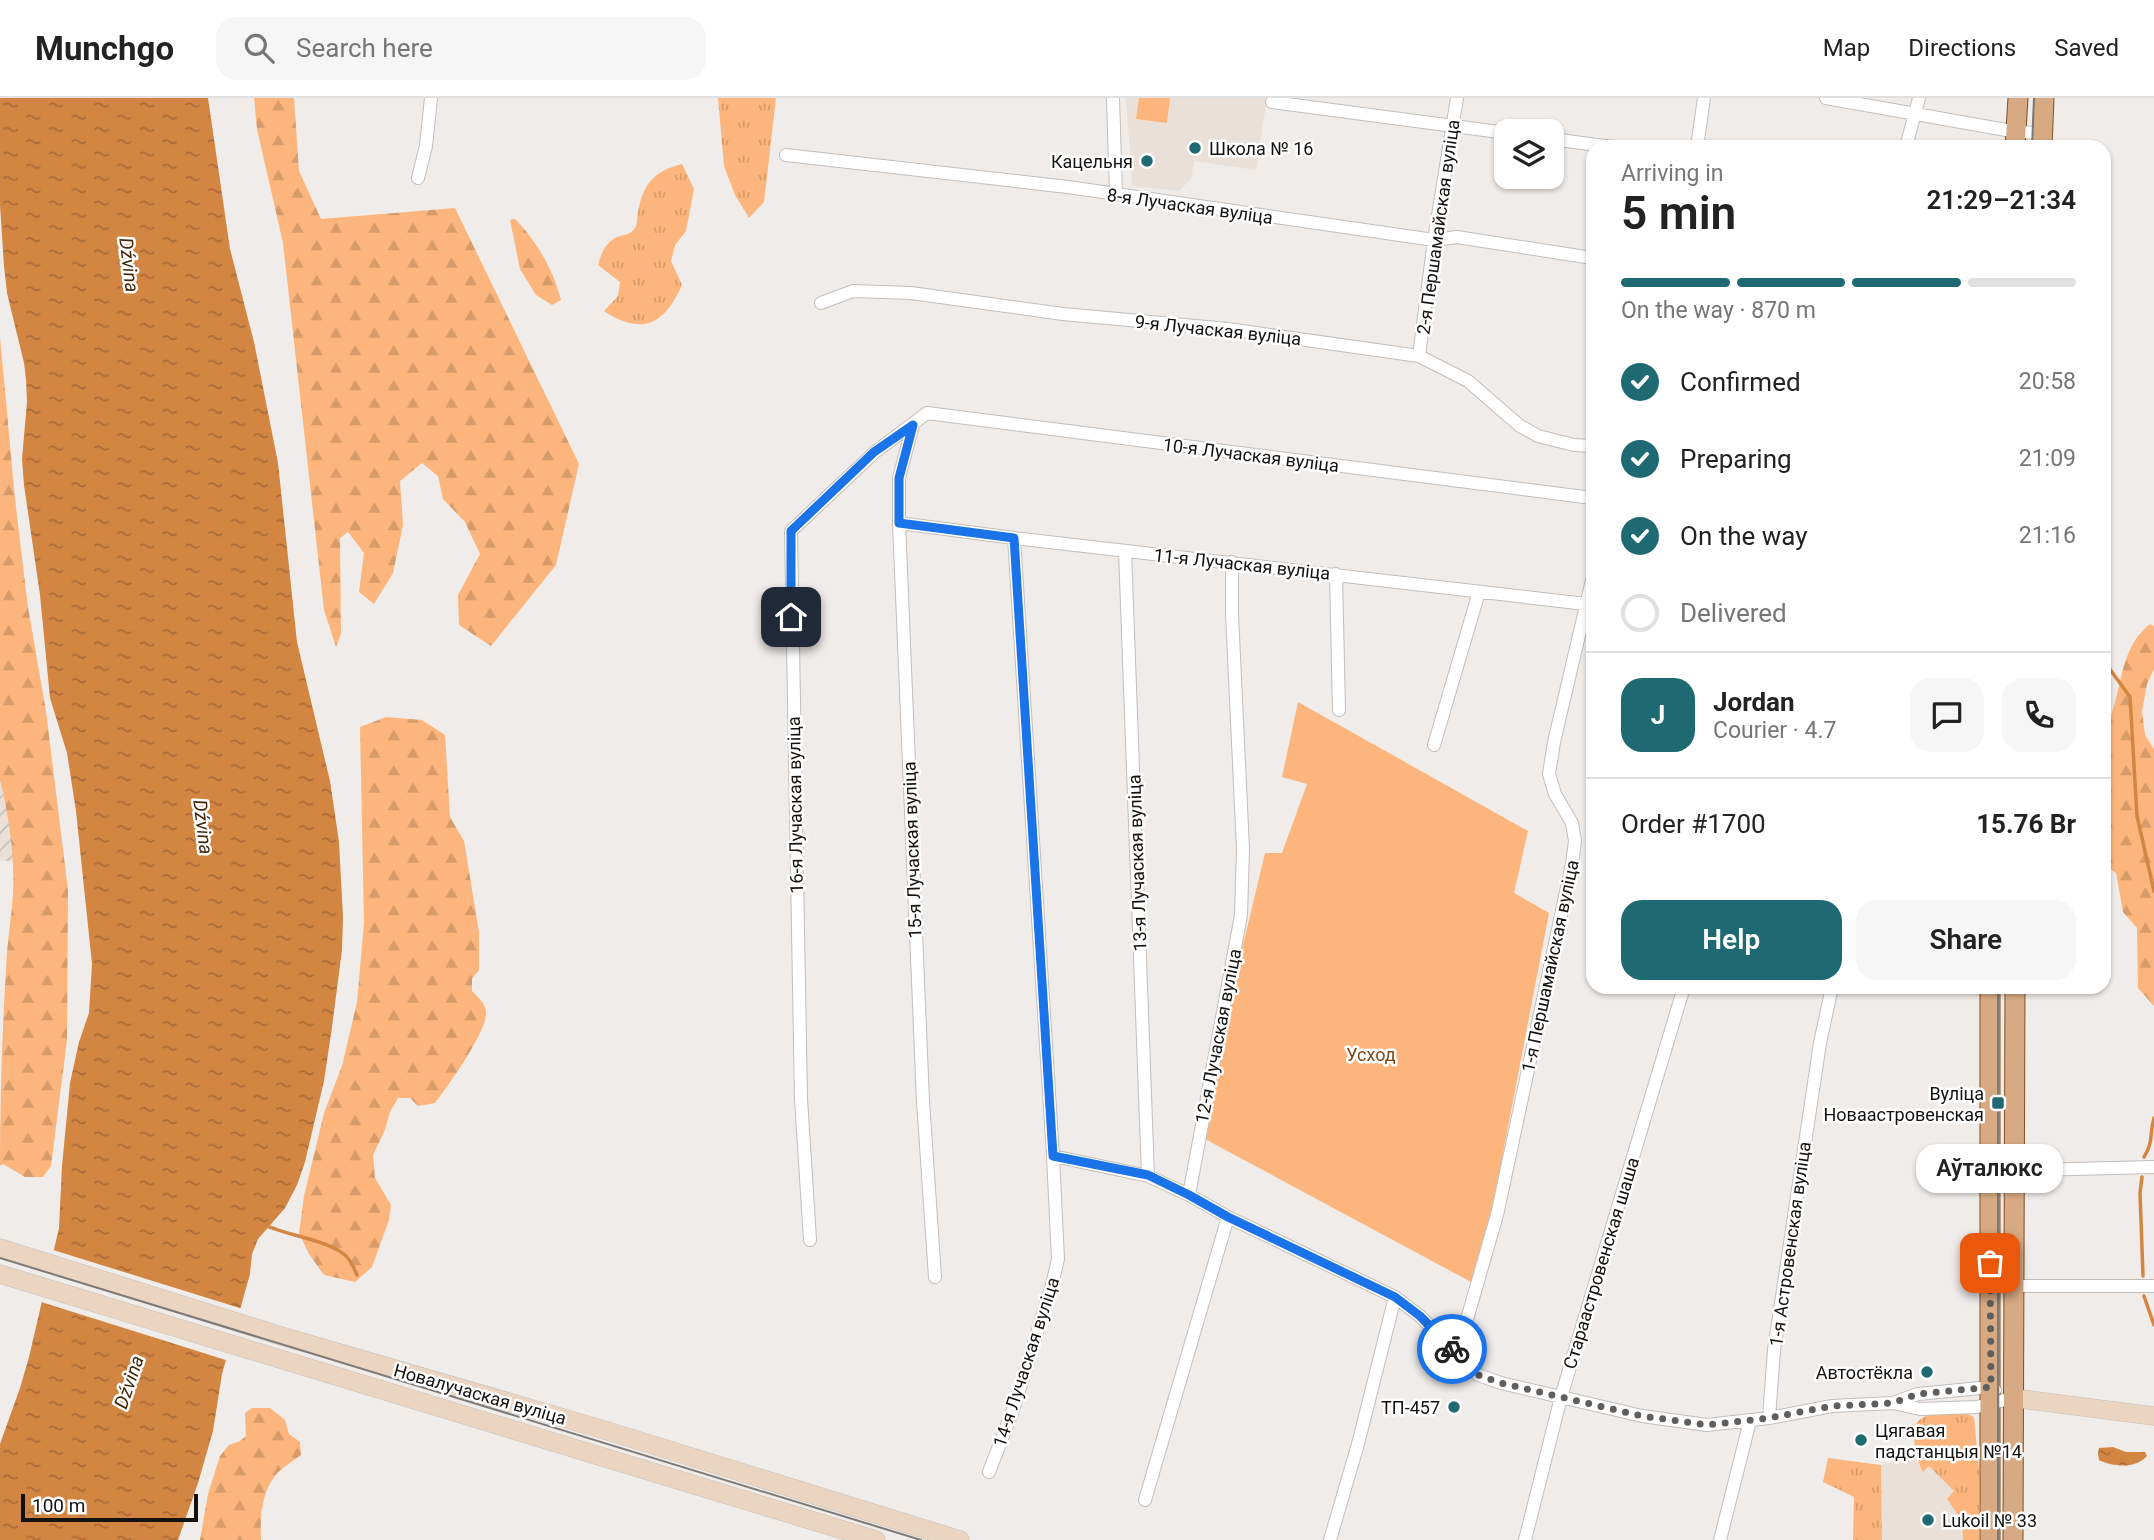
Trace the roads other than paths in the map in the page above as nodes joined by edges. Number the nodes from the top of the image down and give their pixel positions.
1 (430, 98) edge
2 (1113, 98) edge
3 (1457, 98) edge
4 (1704, 98) edge
5 (1826, 98) edge
6 (1919, 98) edge
7 (2018, 98) edge
8 (2044, 98) edge
9 (1272, 102) dead end
10 (1914, 114) junction
11 (1453, 126) junction
12 (1494, 131) edge
13 (2015, 139) edge
14 (1698, 140) edge
15 (1908, 140) edge
16 (2042, 140) edge
17 (1564, 141) edge
18 (1586, 144) edge
19 (786, 155) dead end
20 (418, 178) dead end
21 (1116, 195) junction
22 (1434, 240) junction
23 (1586, 257) edge
24 (821, 303) dead end
25 (1419, 356) junction
26 (913, 425) junction
27 (1586, 446) edge
28 (1586, 497) edge
29 (899, 523) junction
30 (1014, 538) junction
31 (1125, 551) junction
32 (1232, 562) junction
33 (1336, 574) junction
34 (1479, 592) junction
35 (1586, 604) joint
36 (1339, 710) dead end
37 (1434, 745) dead end
38 (1682, 994) edge
39 (1830, 994) edge
40 (1990, 994) edge
41 (2015, 994) edge
42 (1053, 1156) junction
43 (2154, 1167) edge
44 (2014, 1170) junction
45 (1989, 1171) junction
46 (1148, 1175) junction
47 (1189, 1195) junction
48 (1228, 1217) junction
49 (810, 1240) dead end
50 (1990, 1240) junction
51 (2015, 1241) junction
52 (1, 1248) edge
53 (0, 1274) edge
54 (935, 1277) dead end
55 (1990, 1286) junction
56 (2014, 1286) junction
57 (2154, 1286) edge
58 (1395, 1297) junction
59 (1457, 1354) junction
60 (1991, 1396) junction
61 (1561, 1397) junction
62 (2013, 1398) junction
63 (2154, 1416) edge
64 (1769, 1418) junction
65 (1750, 1421) junction
66 (601, 1429) junction
67 (594, 1454) junction
68 (989, 1472) dead end
69 (1145, 1500) dead end
70 (876, 1540) edge
71 (960, 1540) edge
72 (1330, 1540) edge
73 (1525, 1540) edge
74 (1720, 1540) edge
75 (1990, 1540) edge
76 (2013, 1540) edge

1 - 20 street
2 - 21 street
3 - 11 street, 2-я Першамайская вуліца
4 - 14 street
5 - 10 street
6 - 10 street
7 - 13 main road
8 - 16 main road
9 - 11 street
10 - 13 street
10 - 15 street
11 - 12 street
11 - 22 street, 2-я Першамайская вуліца
13 - 16 street
17 - 18 street
19 - 21 street, 8-я Лучаская вуліца
21 - 22 street, 8-я Лучаская вуліца
22 - 23 street, 8-я Лучаская вуліца
22 - 25 street, 2-я Першамайская вуліца
24 - 25 street, 9-я Лучаская вуліца
25 - 27 street, 9-я Лучаская вуліца
26 - 28 street, 10-я Лучаская вуліца
26 - 29 street, 15-я Лучаская вуліца
26 - 49 street, 16-я Лучаская вуліца
29 - 30 street, 11-я Лучаская вуліца
29 - 54 street, 15-я Лучаская вуліца
30 - 31 street, 11-я Лучаская вуліца
30 - 42 street, 14-я Лучаская вуліца
31 - 32 street, 11-я Лучаская вуліца
31 - 46 street, 13-я Лучаская вуліца
32 - 33 street, 11-я Лучаская вуліца
32 - 47 street, 12-я Лучаская вуліца
33 - 34 street, 11-я Лучаская вуліца
33 - 36 street
34 - 35 street, 11-я Лучаская вуліца
34 - 37 street
35 - 59 street, 1-я Першамайская вуліца
38 - 61 street, Стараастровенская шаша
39 - 64 street, 1-я Астровенская вуліца
40 - 45 main road
41 - 44 main road
42 - 46 street
42 - 68 street, 14-я Лучаская вуліца
43 - 44 street
44 - 45 street
44 - 51 main road
45 - 50 main road
46 - 47 street
47 - 48 street
48 - 58 street
48 - 69 street
50 - 51 street
50 - 55 main road
51 - 56 main road
52 - 66 main road, Новалучаская вуліца
53 - 67 main road, Новалучаская вуліца
55 - 56 street
55 - 60 main road
56 - 57 street
56 - 62 main road
58 - 59 street
58 - 72 street
59 - 61 street
60 - 62 street
60 - 64 street
60 - 75 main road
61 - 65 street
61 - 73 street, Стараастровенская шаша
62 - 63 main road
62 - 76 main road
64 - 65 street
65 - 74 street
66 - 67 street
66 - 71 main road, Новалучаская вуліца
67 - 70 main road, Новалучаская вуліца

